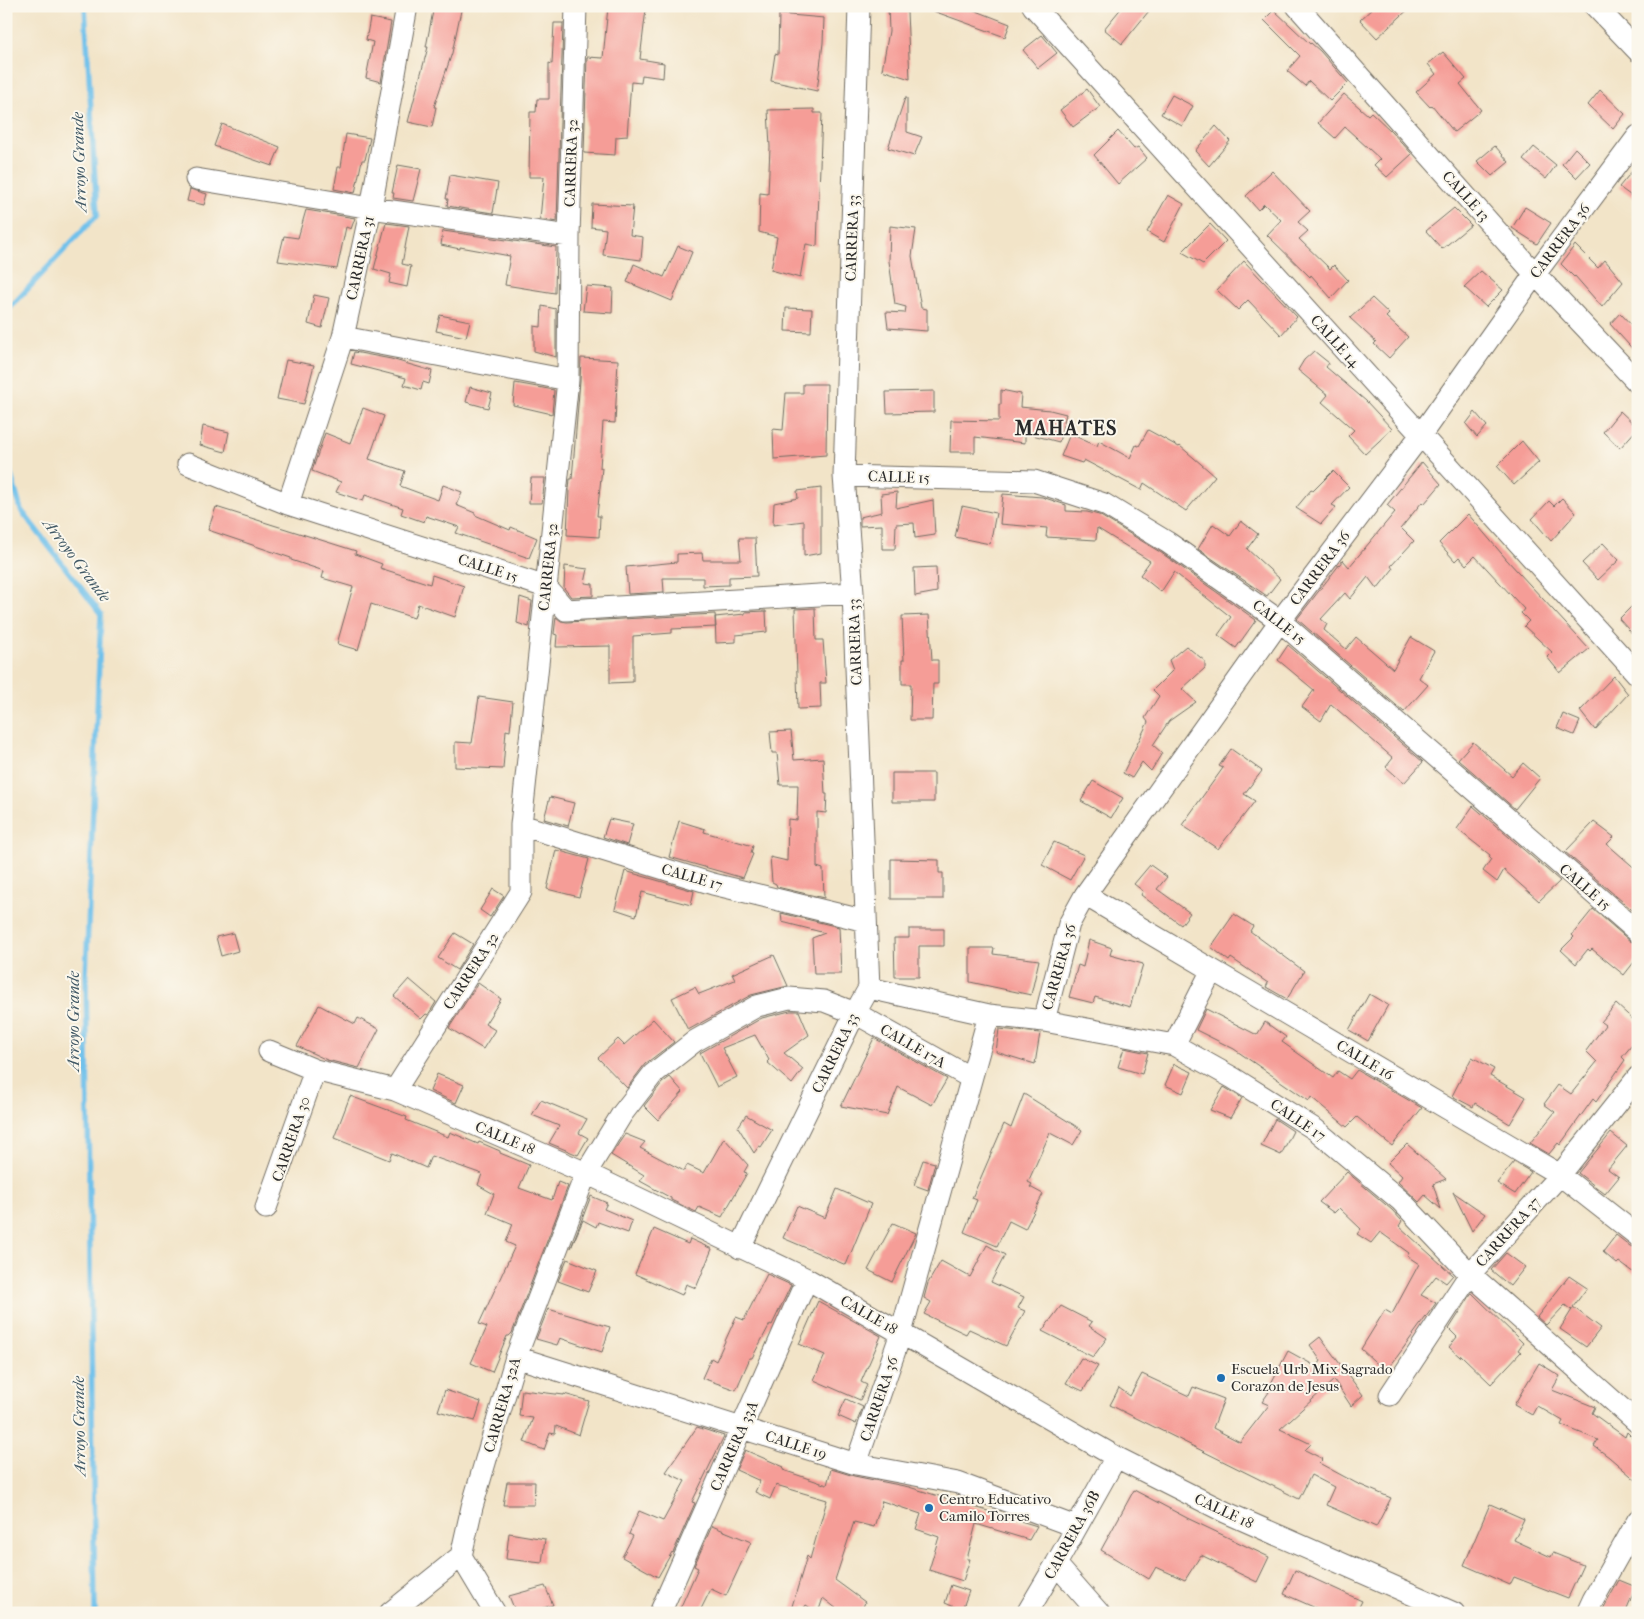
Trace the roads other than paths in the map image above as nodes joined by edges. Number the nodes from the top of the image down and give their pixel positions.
1 (407, 6) edge
2 (576, 6) edge
3 (859, 6) edge
4 (1032, 6) edge
5 (1297, 6) edge
6 (1595, 6) edge
7 (1638, 51) edge
8 (1638, 136) edge
9 (196, 179) dead end
10 (371, 208) junction
11 (569, 236) junction
12 (1535, 274) junction
13 (343, 337) junction
14 (568, 380) junction
15 (1638, 383) edge
16 (1420, 436) junction
17 (188, 464) dead end
18 (844, 476) junction
19 (288, 504) junction
20 (546, 587) junction
21 (853, 592) junction
22 (1280, 621) junction
23 (1638, 676) edge
24 (521, 825) junction
25 (1085, 895) junction
26 (866, 921) junction
27 (1638, 932) edge
28 (1212, 970) junction
29 (869, 988) junction
30 (855, 1013) junction
31 (989, 1015) junction
32 (1044, 1021) junction
33 (1174, 1045) junction
34 (269, 1051) dead end
35 (315, 1070) junction
36 (1638, 1077) edge
37 (971, 1078) junction
38 (395, 1090) junction
39 (586, 1173) junction
40 (1560, 1175) junction
41 (266, 1208) dead end
42 (1638, 1236) edge
43 (740, 1248) junction
44 (1470, 1274) junction
45 (807, 1278) junction
46 (901, 1333) junction
47 (516, 1357) junction
48 (1390, 1395) dead end
49 (1638, 1423) edge
50 (742, 1428) junction
51 (1116, 1457) junction
52 (856, 1464) junction
53 (1638, 1520) edge
54 (1076, 1527) junction
55 (461, 1556) junction
56 (1056, 1564) junction
57 (390, 1613) edge
58 (495, 1613) edge
59 (660, 1613) edge
60 (1027, 1613) edge
61 (1099, 1613) edge
62 (1454, 1613) edge
63 (1587, 1613) edge

1 - 10 street, CARRERA 31
2 - 11 street, CARRERA 32
3 - 18 street, CARRERA 33
4 - 16 street, CALLE 14
5 - 12 street, CALLE 13
6 - 7 street
8 - 12 street, CARRERA 36
9 - 10 street
10 - 11 street
10 - 13 street, CARRERA 31
11 - 14 street, CARRERA 32
12 - 15 street, CALLE 13
12 - 16 street, CARRERA 36
13 - 14 street
13 - 19 street, CARRERA 31
14 - 20 street, CARRERA 32
16 - 22 street, CARRERA 36
16 - 23 street, CALLE 14
17 - 19 street, CALLE 15
18 - 21 street, CARRERA 33
18 - 22 street, CALLE 15
19 - 20 street, CALLE 15
20 - 21 street
20 - 24 street, CARRERA 32
21 - 26 street, CARRERA 33
22 - 25 street, CARRERA 36
22 - 27 street, CALLE 15
24 - 26 street, CALLE 17
24 - 38 street, CARRERA 32
25 - 28 street, CALLE 16
25 - 32 street, CARRERA 36
26 - 29 street, CARRERA 33
28 - 33 street
28 - 40 street, CALLE 16
29 - 30 street, CARRERA 33
29 - 31 street, CALLE 17
30 - 37 street, CALLE 17A
30 - 39 street
30 - 43 street, CARRERA 33
31 - 32 street, CALLE 17
31 - 37 street, CARRERA 36
32 - 33 street, CALLE 17
33 - 44 street, CALLE 17
34 - 35 street, CALLE 18
35 - 38 street, CALLE 18
35 - 41 street, CARRERA 30
36 - 40 street, CARRERA 37
37 - 46 street, CARRERA 36
38 - 39 street, CALLE 18
39 - 43 street, CALLE 18
39 - 47 street, CARRERA 32A
40 - 42 street, CALLE 16
40 - 44 street, CARRERA 37
43 - 45 street, CALLE 18
44 - 48 street, CARRERA 37
44 - 49 street, CALLE 17
45 - 46 street, CALLE 18
45 - 50 street, CARRERA 33A
46 - 51 street, CALLE 18
46 - 52 street, CARRERA 36
47 - 50 street, CALLE 19
47 - 55 street, CARRERA 32A
50 - 52 street, CALLE 19
50 - 59 street, CARRERA 33A
51 - 54 street, CARRERA 36B
51 - 62 street, CALLE 18
52 - 54 street, CALLE 19
53 - 63 street
54 - 56 street, CARRERA 36B
55 - 57 street
55 - 58 street
56 - 60 street, CARRERA 36B
56 - 61 street

